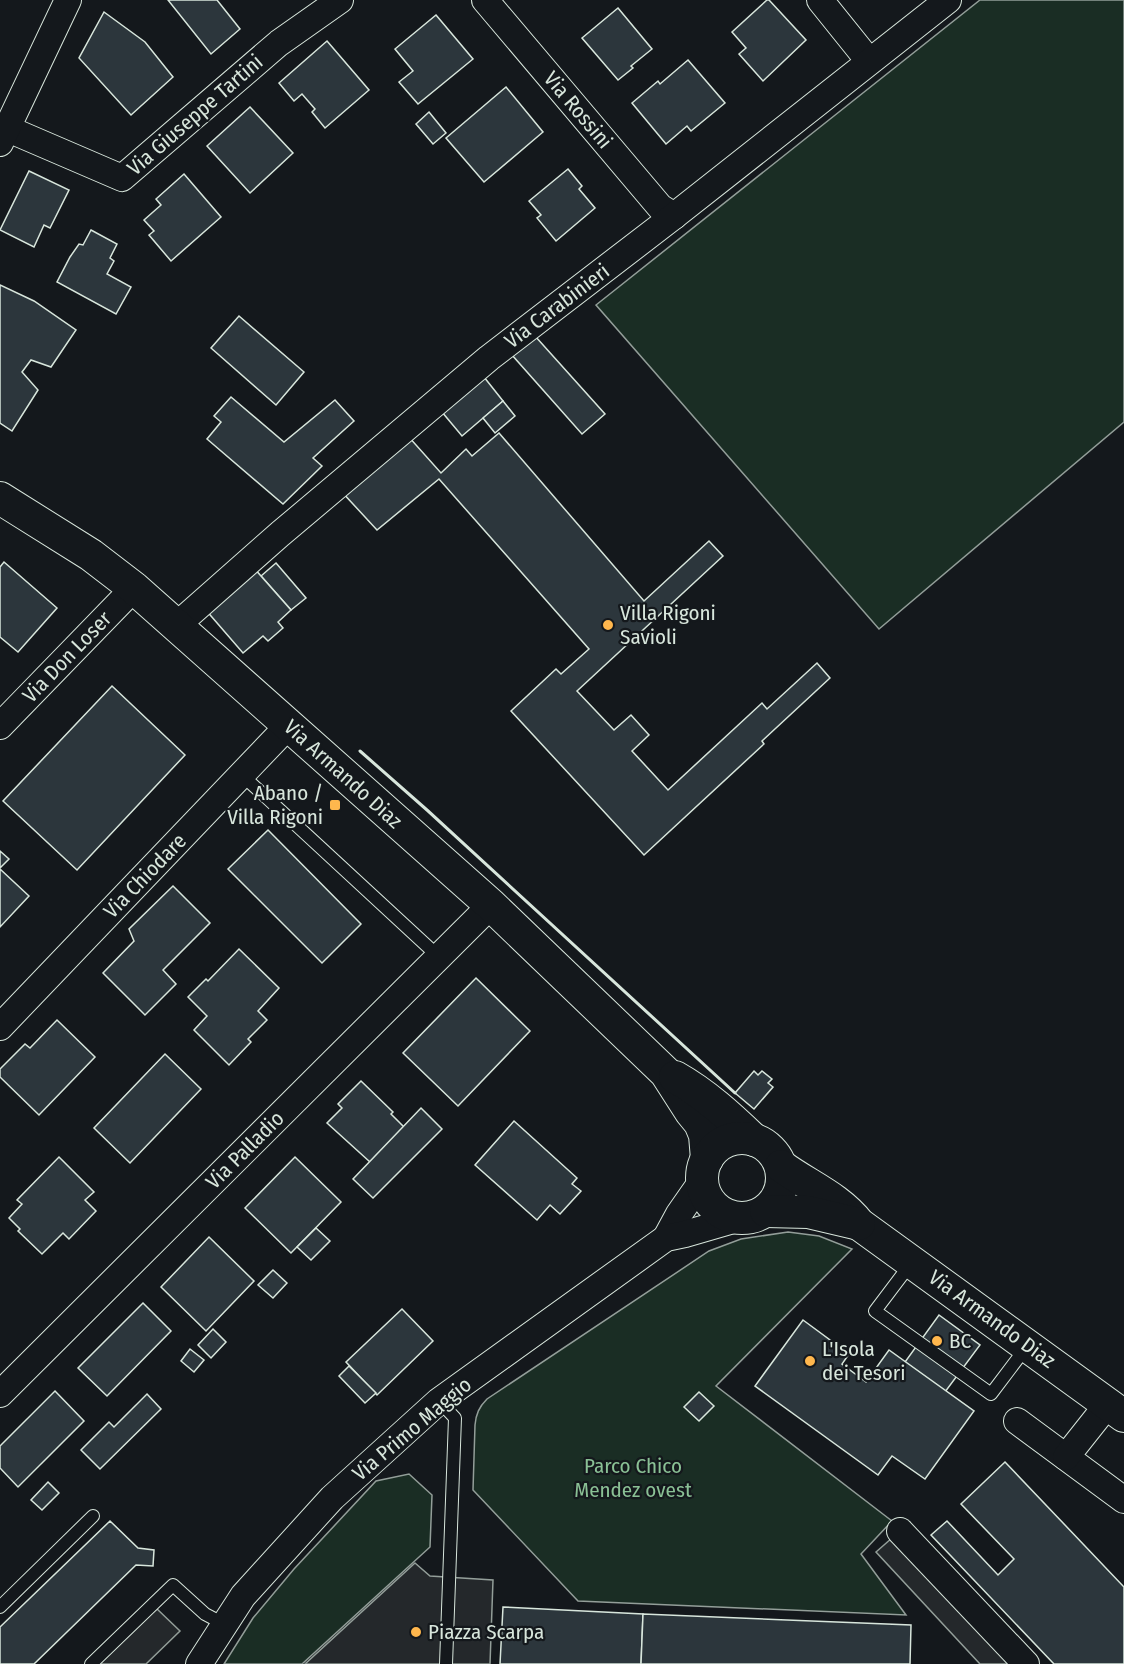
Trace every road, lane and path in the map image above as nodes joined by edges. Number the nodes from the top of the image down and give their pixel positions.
1 (68, 0) edge
2 (340, 0) edge
3 (485, 0) edge
4 (820, 0) edge
5 (948, 0) edge
6 (869, 61) junction
7 (4, 136) edge
8 (674, 216) junction
9 (0, 498) edge
10 (134, 588) junction
11 (177, 625) junction
12 (289, 725) junction
13 (0, 726) edge
14 (242, 774) junction
15 (491, 905) junction
16 (439, 957) junction
17 (0, 1027) edge
18 (666, 1073) junction
19 (754, 1140) junction
20 (781, 1166) junction
21 (705, 1170) junction
22 (753, 1215) junction
23 (859, 1224) junction
24 (666, 1238) junction
25 (913, 1262) junction
26 (1028, 1345) junction
27 (0, 1394) edge
28 (439, 1401) junction
29 (1116, 1410) edge
30 (1017, 1421) dead end
31 (1066, 1457) junction
32 (1124, 1500) edge
33 (93, 1516) dead end
34 (900, 1532) dead end
35 (0, 1607) edge
36 (224, 1624) junction
37 (90, 1664) edge
38 (199, 1664) edge
39 (446, 1664) edge
40 (1026, 1664) edge

1 - 7 street
2 - 7 street, Via Giuseppe Tartini
3 - 8 street, Via Rossini
4 - 6 street
5 - 6 street, Via Carabinieri
6 - 8 street, Via Carabinieri
8 - 11 street, Via Carabinieri
9 - 10 street, Via Armando Diaz
10 - 11 street, Via Armando Diaz
10 - 13 street, Via Don Loser
11 - 12 street, Via Armando Diaz
12 - 14 street, Via Chiodare
12 - 15 street, Via Armando Diaz
14 - 16 lane
14 - 17 street, Via Chiodare
15 - 16 street, Via Palladio
15 - 18 street, Via Armando Diaz
16 - 27 street, Via Palladio
18 - 19 street, Via Armando Diaz
18 - 21 street, Via Armando Diaz
19 - 20 street
19 - 21 street
20 - 22 street
20 - 23 street, Via Armando Diaz
21 - 22 street
21 - 24 street, Via Primo Maggio
22 - 23 street, Via Armando Diaz
22 - 24 street, Via Primo Maggio
23 - 25 street, Via Armando Diaz
24 - 28 street, Via Primo Maggio
25 - 26 street, Via Armando Diaz
25 - 26 lane
26 - 29 street, Via Armando Diaz
28 - 36 street, Via Primo Maggio
28 - 39 lane
29 - 31 street
30 - 31 street
31 - 32 street
33 - 35 lane
34 - 40 street
36 - 37 lane
36 - 38 street, Via Primo Maggio

